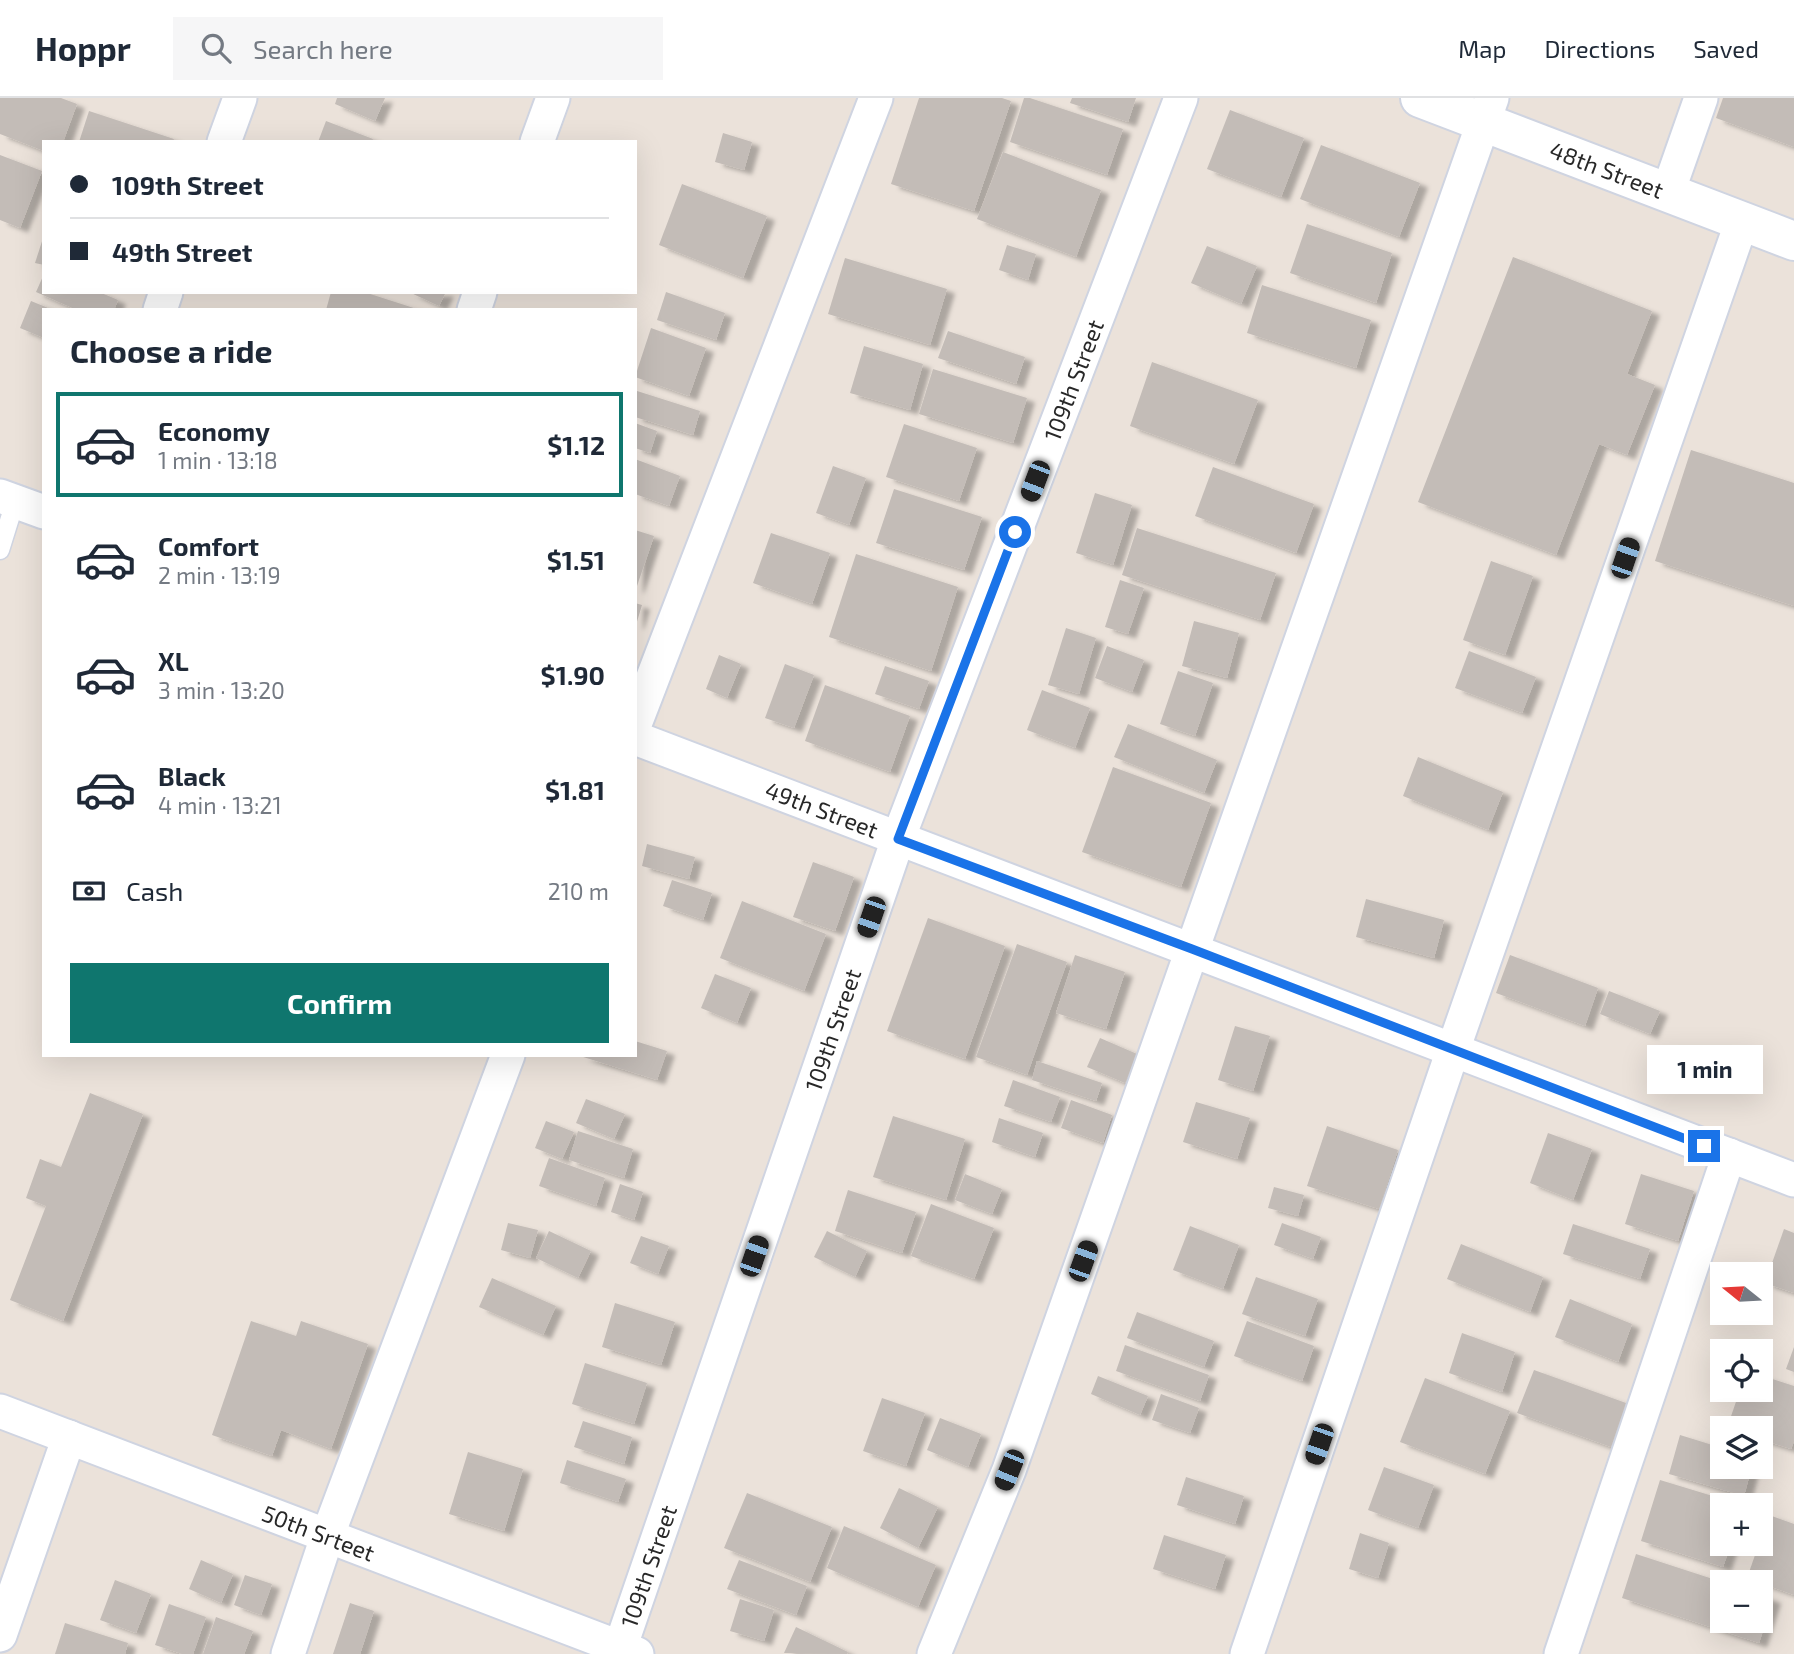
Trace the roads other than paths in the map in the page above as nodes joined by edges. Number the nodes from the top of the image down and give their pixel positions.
1 (240, 98) edge
2 (553, 98) edge
3 (876, 98) edge
4 (1181, 98) edge
5 (1420, 98) edge
6 (1702, 98) edge
7 (1488, 111) edge
8 (225, 140) edge
9 (538, 140) edge
10 (1668, 192) junction
11 (1742, 221) junction
12 (1794, 241) edge
13 (20, 503) edge
14 (0, 550) edge
15 (637, 719) edge
16 (637, 738) edge
17 (898, 839) junction
18 (1192, 949) junction
19 (1453, 1050) junction
20 (507, 1057) edge
21 (1730, 1155) junction
22 (1794, 1180) edge
23 (0, 1411) edge
24 (69, 1437) junction
25 (327, 1537) junction
26 (0, 1635) edge
27 (625, 1652) edge
28 (288, 1654) edge
29 (934, 1654) edge
30 (1247, 1654) edge
31 (1561, 1654) edge

1 - 8 street
2 - 9 street
3 - 15 street
4 - 17 street, 109th Street
5 - 7 main road, 48th Street
6 - 10 street
7 - 10 main road, 48th Street
7 - 18 street
10 - 11 main road, 48th Street
11 - 12 main road, 48th Street
11 - 19 street
13 - 14 lane
16 - 17 street, 49th Street
17 - 18 street, 49th Street
17 - 27 street, 109th Street
18 - 19 street, 49th Street
18 - 29 street
19 - 21 street, 49th Street
19 - 30 street
20 - 25 street
21 - 22 street, 49th Street
21 - 31 street
23 - 24 street, 50th Srteet
24 - 25 street, 50th Srteet
24 - 26 street
25 - 27 street, 50th Srteet
25 - 28 street

